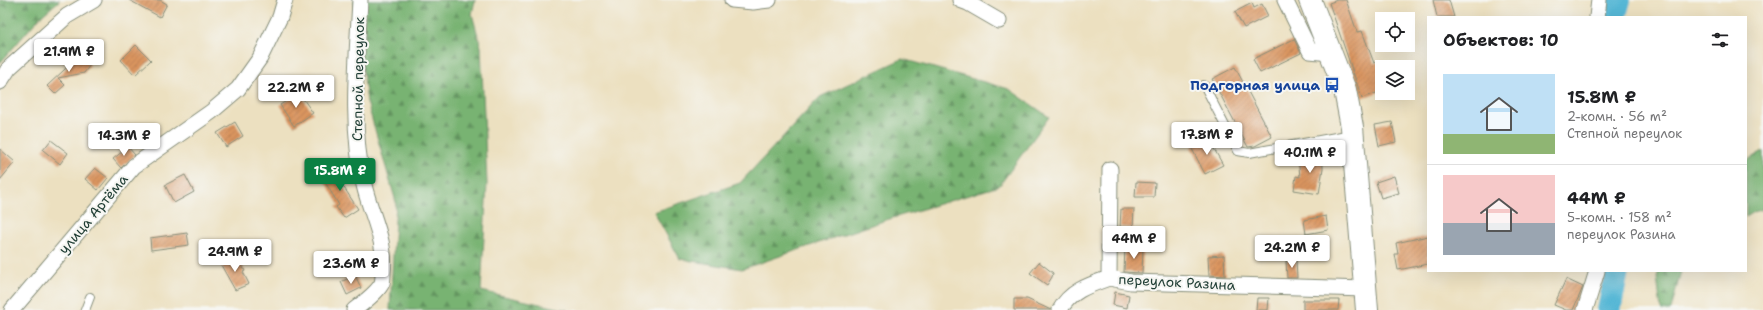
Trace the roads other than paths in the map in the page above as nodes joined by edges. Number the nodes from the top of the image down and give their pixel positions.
1 (94, 0) edge
2 (285, 0) edge
3 (360, 0) edge
4 (732, 0) edge
5 (768, 0) edge
6 (960, 0) edge
7 (1285, 0) edge
8 (1310, 0) edge
9 (1599, 0) edge
10 (1597, 16) edge
11 (999, 21) dead end
12 (1330, 53) junction
13 (0, 82) edge
14 (1204, 85) dead end
15 (1353, 134) junction
16 (1110, 169) dead end
17 (1597, 272) edge
18 (1109, 278) junction
19 (90, 297) dead end
20 (1366, 299) edge
21 (12, 310) edge
22 (85, 310) edge
23 (354, 310) edge
24 (1060, 310) edge
25 (1585, 310) edge

1 - 13 street
2 - 21 street, улица Артёма
3 - 23 street, Степной переулок
4 - 5 street
6 - 11 street
7 - 12 street
8 - 12 street
9 - 10 street
12 - 15 street
14 - 15 lane
15 - 20 street
16 - 18 street
17 - 25 street
18 - 20 street, переулок Разина
18 - 24 street
19 - 22 lane

